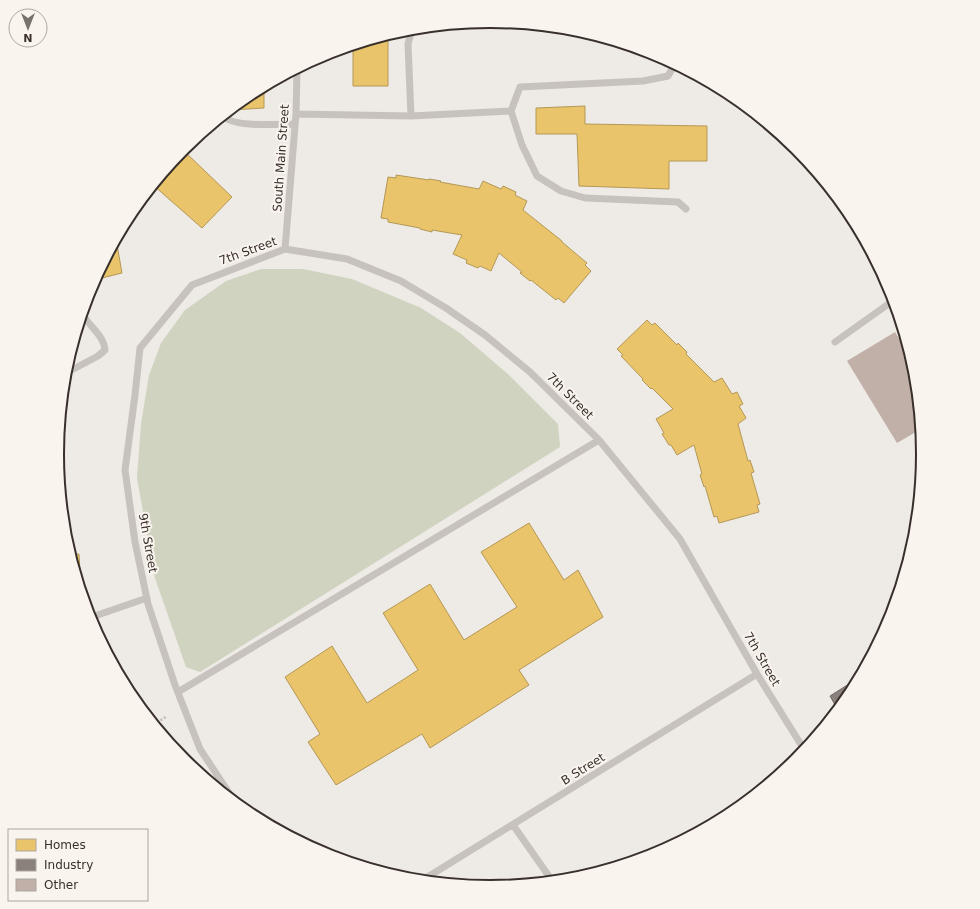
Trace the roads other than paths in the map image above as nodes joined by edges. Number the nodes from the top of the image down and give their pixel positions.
1 (410, 36) edge
2 (672, 69) edge
3 (297, 74) edge
4 (511, 111) junction
5 (296, 114) junction
6 (411, 116) junction
7 (226, 119) edge
8 (295, 124) junction
9 (686, 208) dead end
10 (285, 249) junction
11 (192, 285) joint
12 (889, 304) edge
13 (86, 319) edge
14 (835, 342) dead end
15 (72, 370) edge
16 (599, 440) junction
17 (147, 598) junction
18 (95, 616) edge
19 (757, 674) junction
20 (178, 692) junction
21 (802, 746) edge
22 (228, 791) edge
23 (513, 825) junction
24 (429, 876) edge
25 (549, 877) edge

1 - 6 lane
2 - 4 lane
3 - 5 lane, South Main Street
4 - 6 lane
4 - 9 lane
5 - 6 lane
5 - 8 lane, South Main Street
7 - 8 lane
8 - 10 lane, South Main Street
10 - 11 lane, 7th Street
10 - 16 lane, 7th Street
11 - 17 lane, 9th Street
12 - 14 lane
13 - 15 lane
16 - 19 lane, 7th Street
16 - 20 lane
17 - 18 lane
17 - 20 lane, 9th Street
19 - 21 lane, 7th Street
19 - 23 lane, B Street
20 - 22 lane, 9th Street
23 - 24 lane, B Street
23 - 25 lane

